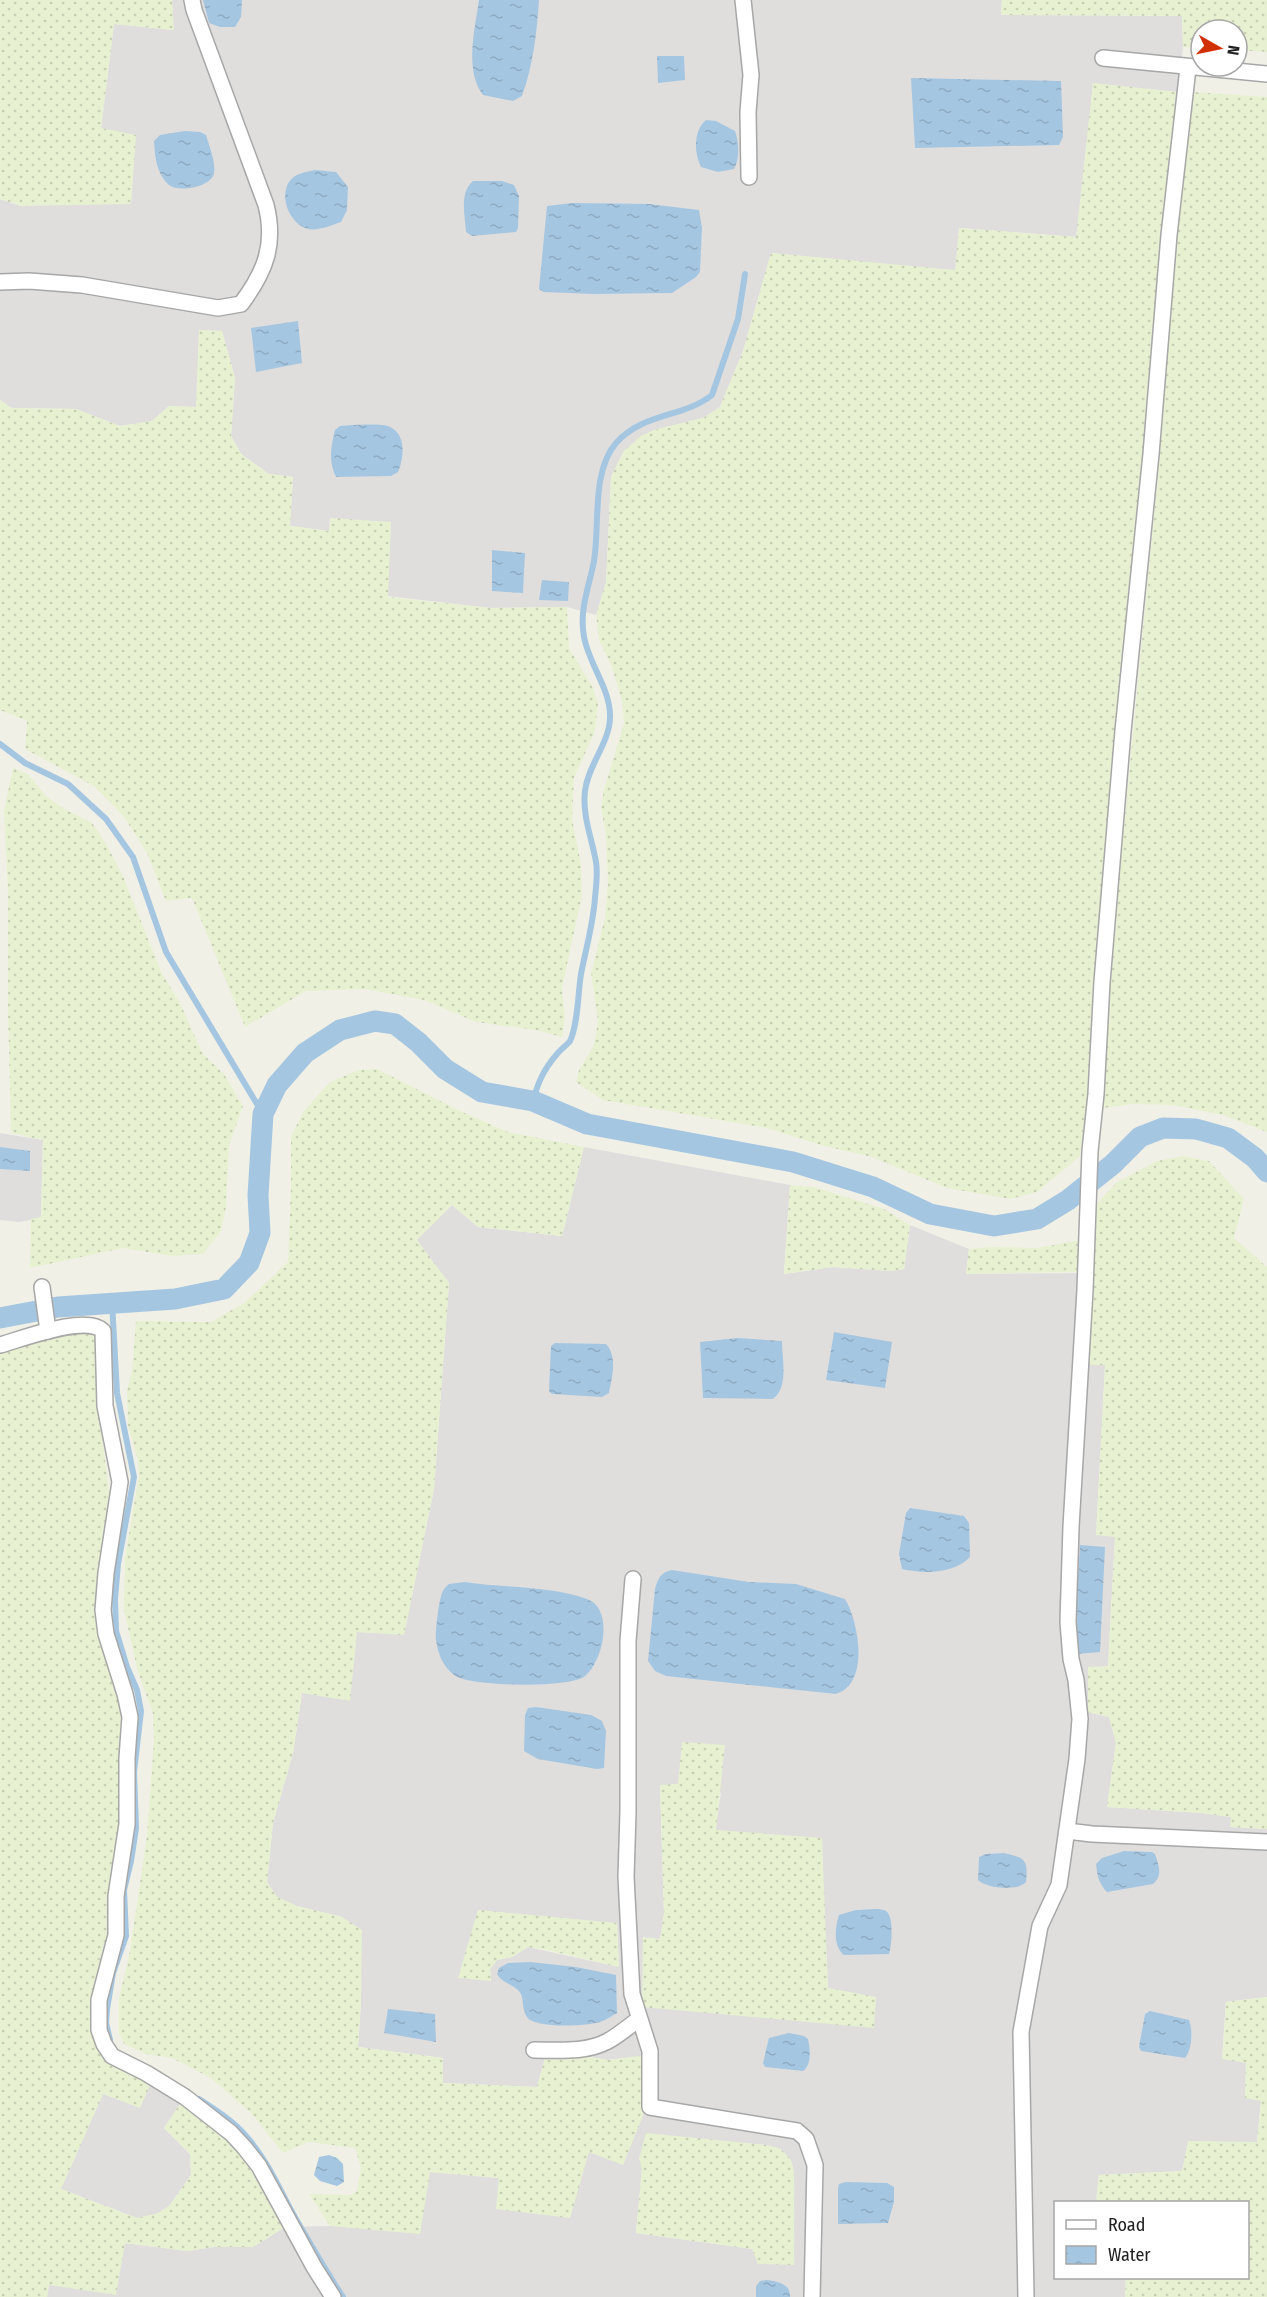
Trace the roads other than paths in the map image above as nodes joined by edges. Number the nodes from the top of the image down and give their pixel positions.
1 (192, 0) edge
2 (743, 0) edge
3 (1103, 58) dead end
4 (1188, 68) junction
5 (1267, 74) edge
6 (749, 177) dead end
7 (0, 282) edge
8 (42, 1287) dead end
9 (47, 1325) junction
10 (0, 1345) edge
11 (633, 1579) dead end
12 (1067, 1831) junction
13 (1267, 1842) edge
14 (639, 2019) junction
15 (534, 2050) dead end
16 (333, 2297) edge
17 (812, 2297) edge
18 (1026, 2297) edge

1 - 7 street
2 - 6 street
3 - 4 street
4 - 5 street
4 - 12 street
8 - 9 street
9 - 10 street
9 - 16 street
11 - 14 street
12 - 13 street
12 - 18 street
14 - 15 street
14 - 17 street

